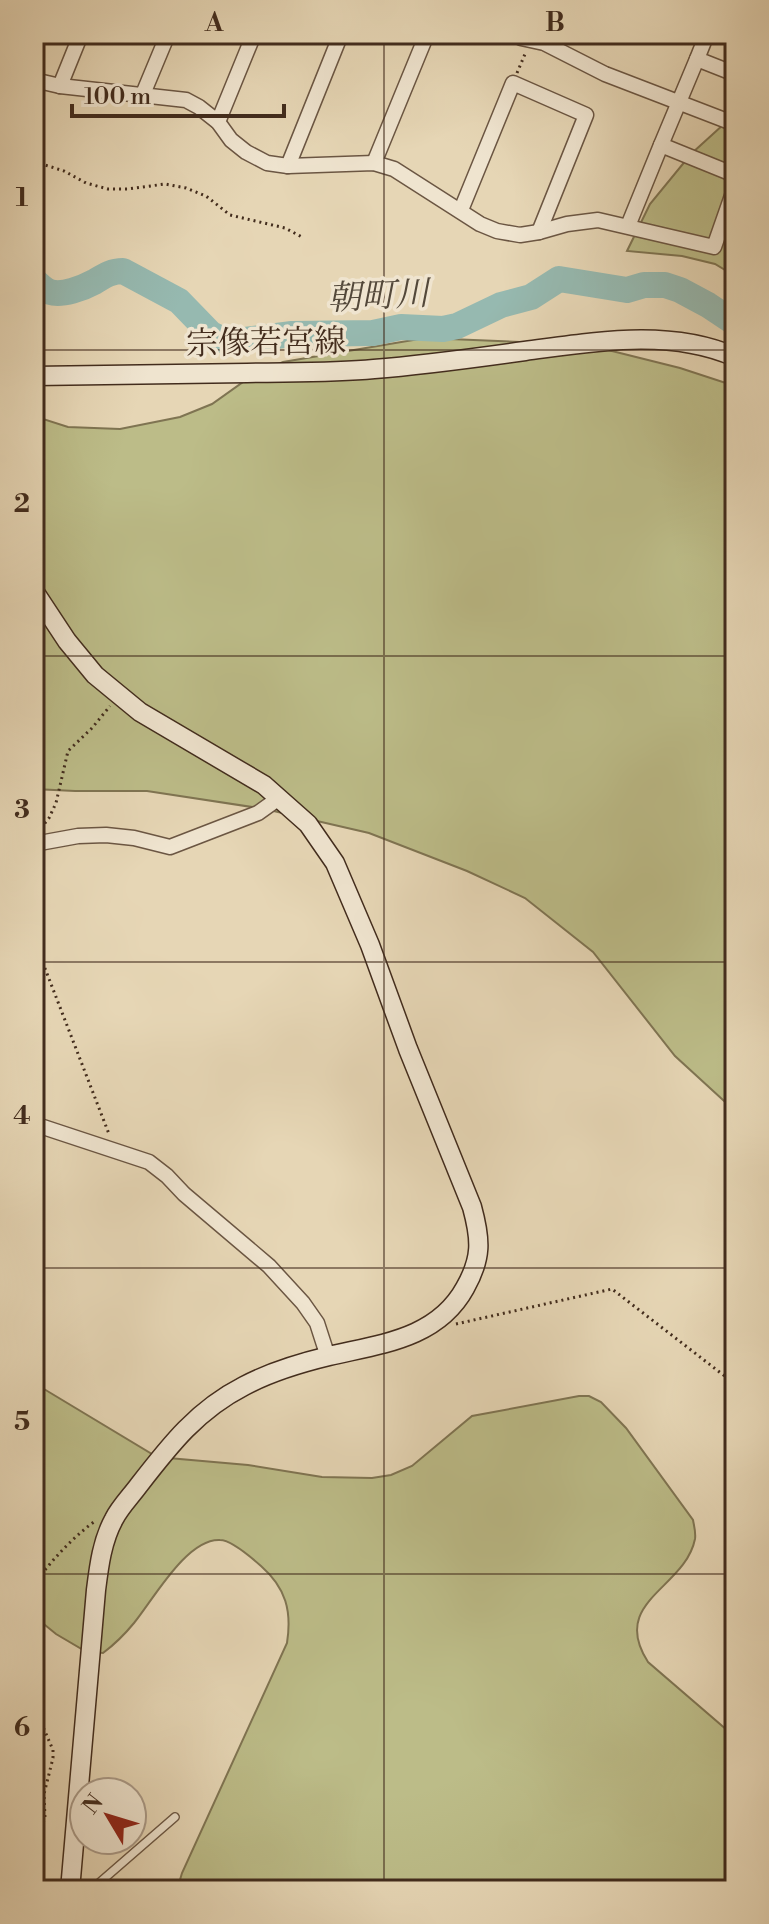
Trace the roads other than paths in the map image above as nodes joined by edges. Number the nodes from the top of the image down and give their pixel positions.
1 (81, 34) edge
2 (168, 34) edge
3 (254, 34) edge
4 (341, 34) edge
5 (427, 34) edge
6 (515, 34) edge
7 (707, 34) edge
8 (697, 59) junction
9 (735, 74) edge
10 (34, 80) edge
11 (60, 86) junction
12 (143, 94) junction
13 (679, 102) junction
14 (218, 122) junction
15 (735, 124) edge
16 (661, 145) junction
17 (374, 163) junction
18 (288, 166) junction
19 (735, 175) edge
20 (735, 187) edge
21 (461, 210) junction
22 (628, 226) junction
23 (539, 232) junction
24 (735, 357) edge
25 (34, 376) edge
26 (34, 591) edge
27 (279, 798) junction
28 (34, 844) edge
29 (34, 1124) edge
30 (328, 1357) junction
31 (175, 1817) dead end
32 (70, 1890) edge
33 (91, 1890) edge

1 - 11 street
2 - 12 street
3 - 14 street
4 - 18 street
5 - 17 street
6 - 13 street
7 - 8 street
8 - 9 street
8 - 13 street
10 - 11 street
11 - 12 street
12 - 14 street
13 - 15 street
13 - 16 street
14 - 18 street
16 - 19 street
16 - 22 street
17 - 18 street
17 - 21 street
20 - 22 street
21 - 23 street
21 - 23 street
22 - 23 street
24 - 25 street, 宗像若宮線
26 - 27 street
27 - 28 street
27 - 30 street
29 - 30 street
30 - 32 street
31 - 33 lane

